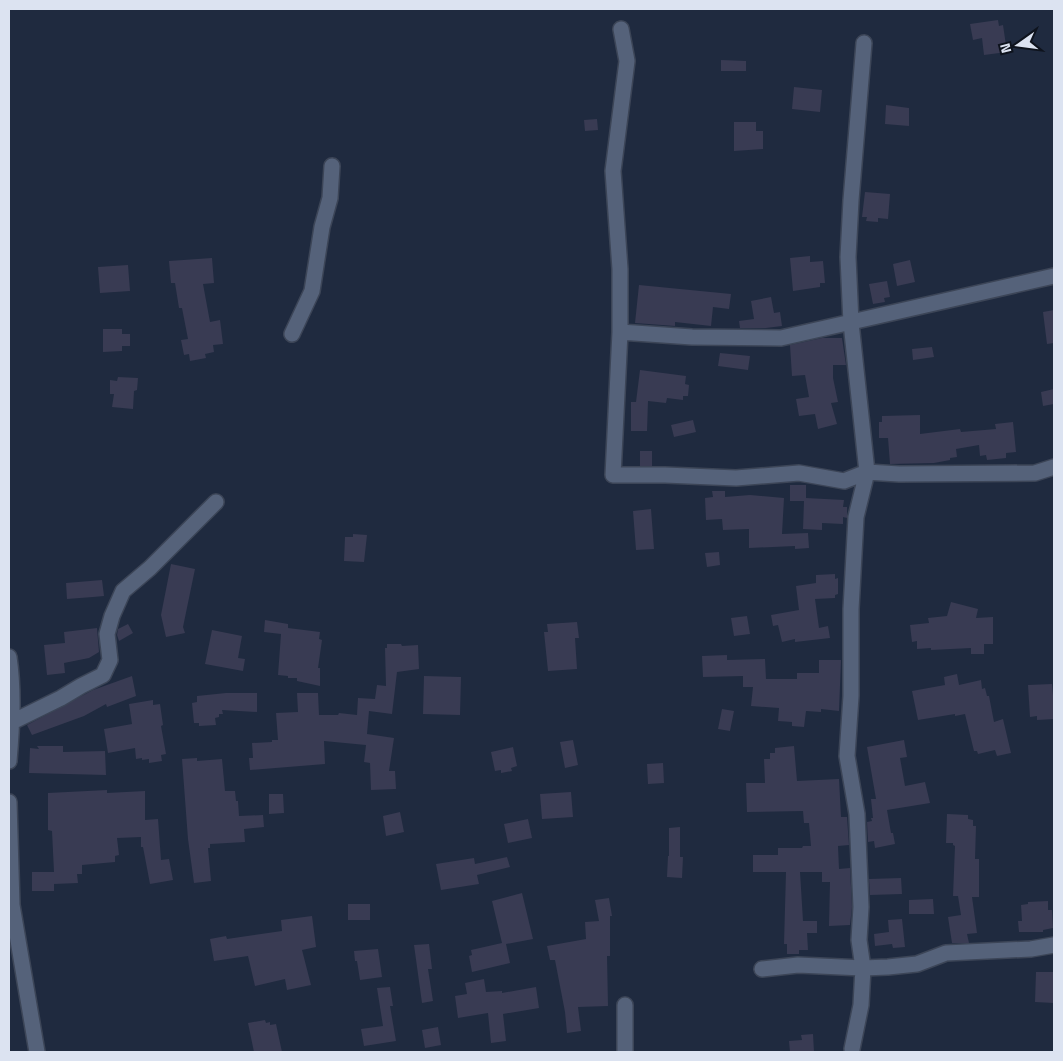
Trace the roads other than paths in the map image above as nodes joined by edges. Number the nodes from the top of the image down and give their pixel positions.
1 (621, 29) dead end
2 (864, 42) dead end
3 (332, 166) dead end
4 (1054, 276) edge
5 (851, 323) junction
6 (620, 332) junction
7 (292, 334) dead end
8 (1054, 467) edge
9 (867, 472) junction
10 (216, 502) dead end
11 (9, 657) edge
12 (12, 722) junction
13 (9, 751) edge
14 (9, 802) edge
15 (1054, 945) edge
16 (863, 968) junction
17 (762, 969) dead end
18 (625, 1005) dead end
19 (852, 1049) dead end
20 (37, 1052) edge
21 (625, 1052) edge

1 - 6 street
2 - 5 street
3 - 7 street
4 - 5 street
5 - 6 street
5 - 9 street
6 - 9 street
8 - 9 street
9 - 16 street
10 - 12 street
11 - 12 street
12 - 13 street
14 - 20 street
15 - 16 street
16 - 17 street
16 - 19 street
18 - 21 street

